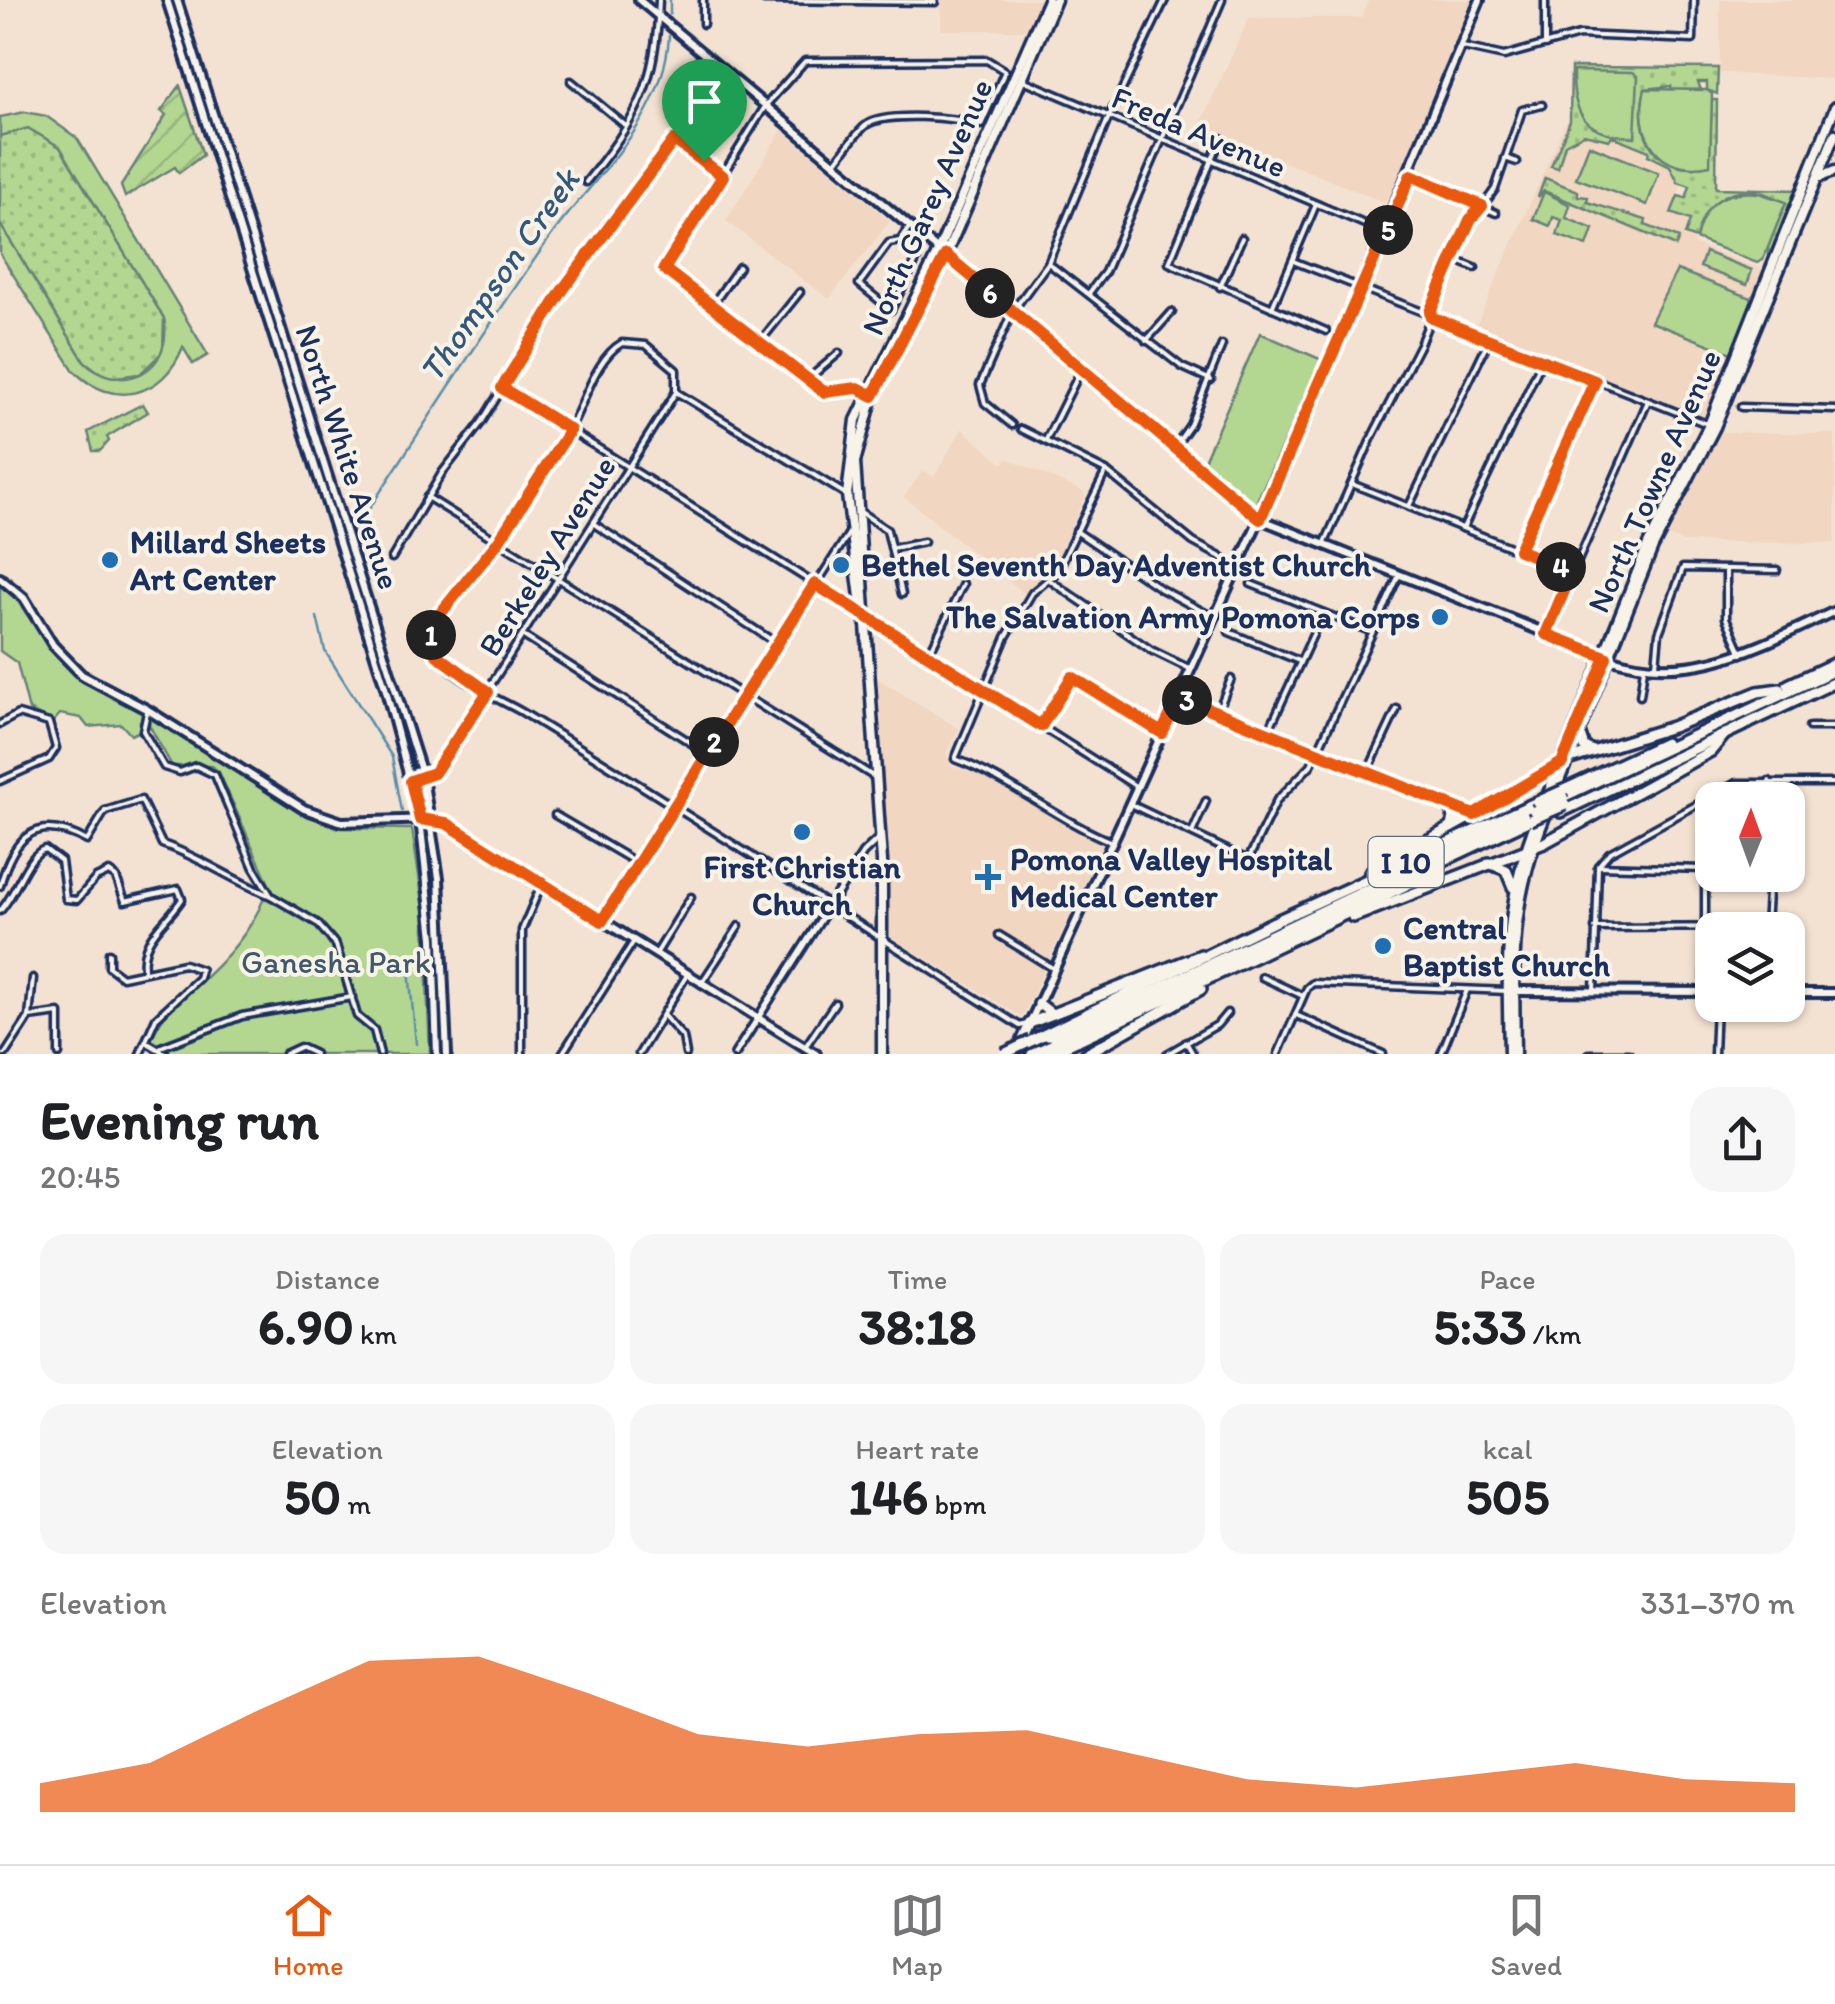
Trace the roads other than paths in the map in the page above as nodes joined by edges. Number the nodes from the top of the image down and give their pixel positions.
1 (166, 0) edge
2 (177, 0) edge
3 (639, 0) edge
4 (659, 0) edge
5 (703, 0) edge
6 (764, 0) edge
7 (810, 0) edge
8 (863, 0) edge
9 (1051, 0) edge
10 (1166, 0) edge
11 (1222, 0) edge
12 (1480, 0) edge
13 (1546, 0) edge
14 (1694, 0) edge
15 (916, 1) edge
16 (935, 2) edge
17 (659, 16) junction
18 (703, 24) dead end
19 (1036, 27) junction
20 (1545, 45) junction
21 (1462, 46) junction
22 (1034, 52) junction
23 (1014, 75) junction
24 (571, 81) dead end
25 (766, 105) junction
26 (1542, 105) dead end
27 (1835, 107) edge
28 (1108, 119) junction
29 (686, 121) dead end
30 (626, 126) junction
31 (1835, 134) edge
32 (989, 135) junction
33 (1221, 138) dead end
34 (674, 140) junction
35 (1162, 141) junction
36 (992, 147) junction
37 (1827, 155) edge
38 (1506, 158) junction
39 (1517, 162) dead end
40 (835, 163) junction
41 (1212, 163) junction
42 (1835, 171) edge
43 (1411, 175) junction
44 (723, 176) junction
45 (1817, 180) junction
46 (586, 182) dead end
47 (1316, 206) junction
48 (1482, 206) junction
49 (1496, 213) dead end
50 (910, 226) junction
51 (1369, 226) dead end
52 (1242, 238) dead end
53 (900, 242) junction
54 (943, 252) junction
55 (1453, 259) junction
56 (1293, 261) junction
57 (1048, 262) junction
58 (738, 267) dead end
59 (1475, 268) dead end
60 (1220, 287) junction
61 (1362, 290) junction
62 (800, 292) dead end
63 (1089, 293) junction
64 (713, 304) junction
65 (1272, 308) junction
66 (1012, 312) junction
67 (1172, 312) dead end
68 (1431, 317) junction
69 (1326, 331) dead end
70 (1488, 340) junction
71 (1146, 341) junction
72 (759, 343) junction
73 (1222, 346) dead end
74 (839, 353) dead end
75 (1542, 361) junction
76 (1082, 370) junction
77 (807, 380) junction
78 (1210, 380) junction
79 (1595, 381) junction
80 (502, 388) junction
81 (676, 392) junction
82 (871, 394) junction
83 (1648, 402) junction
84 (1741, 407) dead end
85 (1835, 410) edge
86 (1012, 425) dead end
87 (1712, 426) junction
88 (570, 430) junction
89 (1021, 430) dead end
90 (1046, 440) junction
91 (1174, 448) junction
92 (629, 467) junction
93 (1106, 471) junction
94 (848, 477) junction
95 (1352, 484) junction
96 (848, 494) junction
97 (427, 497) junction
98 (1408, 506) junction
99 (856, 510) junction
100 (1260, 519) junction
101 (594, 524) junction
102 (1463, 528) junction
103 (1076, 531) junction
104 (850, 532) junction
105 (498, 542) junction
106 (924, 542) dead end
107 (1324, 546) junction
108 (894, 548) junction
109 (1519, 550) junction
110 (392, 558) dead end
111 (1238, 566) junction
112 (1726, 569) junction
113 (1777, 570) dead end
114 (1572, 572) junction
115 (1399, 575) junction
116 (0, 578) edge
117 (559, 579) junction
118 (1051, 581) junction
119 (815, 584) junction
120 (963, 584) dead end
121 (1251, 584) dead end
122 (902, 594) dead end
123 (1835, 611) edge
124 (1323, 613) junction
125 (862, 614) junction
126 (1215, 618) junction
127 (1229, 632) dead end
128 (1372, 632) junction
129 (1546, 634) junction
130 (523, 636) junction
131 (776, 643) junction
132 (1742, 654) junction
133 (928, 656) junction
134 (1608, 658) junction
135 (1300, 662) junction
136 (1644, 668) junction
137 (1192, 670) junction
138 (1656, 670) junction
139 (1835, 673) edge
140 (1231, 678) dead end
141 (981, 688) junction
142 (1780, 690) junction
143 (488, 692) junction
144 (743, 696) junction
145 (1640, 696) dead end
146 (1179, 697) junction
147 (1398, 708) dead end
148 (148, 710) junction
149 (1218, 712) junction
150 (0, 724) edge
151 (1041, 726) junction
152 (1809, 727) dead end
153 (1835, 727) edge
154 (1268, 732) junction
155 (1162, 733) junction
156 (1725, 734) junction
157 (1580, 735) junction
158 (707, 752) junction
159 (1317, 752) junction
160 (1595, 752) junction
161 (1566, 761) junction
162 (1368, 773) junction
163 (423, 777) junction
164 (876, 778) junction
165 (1534, 780) junction
166 (411, 781) junction
167 (1769, 781) joint
168 (0, 782) edge
169 (1752, 782) edge
170 (1835, 783) edge
171 (1137, 787) junction
172 (1561, 794) junction
173 (1206, 801) dead end
174 (1130, 804) junction
175 (674, 805) junction
176 (1695, 805) edge
177 (1449, 806) junction
178 (554, 815) dead end
179 (1474, 815) junction
180 (1532, 815) junction
181 (420, 819) junction
182 (431, 819) junction
183 (1452, 827) junction
184 (1192, 833) junction
185 (881, 837) junction
186 (1112, 842) junction
187 (1528, 849) junction
188 (636, 863) junction
189 (1486, 864) junction
190 (1598, 866) junction
191 (1695, 869) edge
192 (542, 883) junction
193 (0, 886) edge
194 (1513, 888) junction
195 (271, 896) junction
196 (690, 897) dead end
197 (829, 906) junction
198 (0, 911) edge
199 (602, 921) junction
200 (1274, 922) junction
201 (739, 926) dead end
202 (1595, 928) junction
203 (1695, 929) edge
204 (998, 935) dead end
205 (634, 940) junction
206 (882, 940) junction
207 (1285, 944) junction
208 (1228, 948) junction
209 (109, 954) dead end
210 (656, 954) junction
211 (1260, 956) junction
212 (1054, 969) junction
213 (144, 970) junction
214 (688, 975) junction
215 (33, 978) dead end
216 (1262, 978) dead end
217 (702, 984) junction
218 (1467, 990) junction
219 (1511, 991) junction
220 (1594, 992) junction
221 (1695, 992) edge
222 (1805, 993) edge
223 (1835, 994) edge
224 (1303, 996) junction
225 (352, 997) junction
226 (835, 1003) dead end
227 (1039, 1004) junction
228 (1055, 1014) junction
229 (1227, 1014) dead end
230 (1296, 1014) junction
231 (664, 1016) junction
232 (29, 1017) junction
233 (758, 1018) junction
234 (1715, 1022) edge
235 (1030, 1023) junction
236 (1044, 1034) junction
237 (146, 1042) junction
238 (1186, 1042) junction
239 (161, 1047) junction
240 (806, 1047) junction
241 (5, 1054) edge
242 (59, 1054) edge
243 (140, 1054) edge
244 (166, 1054) edge
245 (284, 1054) edge
246 (314, 1054) edge
247 (380, 1054) edge
248 (437, 1054) edge
249 (447, 1054) edge
250 (522, 1054) edge
251 (562, 1054) edge
252 (639, 1054) edge
253 (686, 1054) edge
254 (735, 1054) edge
255 (816, 1054) edge
256 (882, 1054) edge
257 (1004, 1054) edge
258 (1016, 1054) edge
259 (1032, 1054) edge
260 (1050, 1054) edge
261 (1086, 1054) edge
262 (1167, 1054) edge
263 (1193, 1054) edge
264 (1278, 1054) edge
265 (1383, 1054) edge
266 (1441, 1054) edge
267 (1512, 1054) edge
268 (1589, 1054) edge
269 (1629, 1054) edge
270 (1714, 1054) edge

1 - 166 main road, North White Avenue
2 - 163 main road, North White Avenue
3 - 17 main road
4 - 17 street
5 - 18 street
6 - 7 street
7 - 8 street
8 - 15 street
9 - 19 main road, North Garey Avenue
9 - 22 main road, North Garey Avenue
10 - 28 street
11 - 35 street
12 - 21 main road
13 - 20 street
14 - 20 street
15 - 16 street
17 - 25 main road
17 - 30 street
19 - 22 main road
19 - 23 main road, North Garey Avenue
20 - 21 street
21 - 43 main road
22 - 23 main road, North Garey Avenue
23 - 25 street, Freda Avenue
23 - 28 street, Freda Avenue
23 - 32 main road, North Garey Avenue
23 - 36 main road, North Garey Avenue
23 - 40 street
24 - 30 street
25 - 40 main road
25 - 44 street, Freda Avenue
26 - 38 street
27 - 37 main road, North Towne Avenue
28 - 35 street, Freda Avenue
28 - 57 street
29 - 34 street
30 - 46 street
31 - 37 main road, North Towne Avenue
32 - 36 main road
32 - 54 main road, North Garey Avenue
33 - 41 street
34 - 44 street
34 - 80 street
35 - 41 street, Freda Avenue
35 - 63 street
36 - 54 main road, North Garey Avenue
37 - 45 main road, North Towne Avenue
37 - 87 main road, North Towne Avenue
38 - 39 street
38 - 48 street
40 - 50 main road
41 - 47 street, Freda Avenue
41 - 60 street
42 - 45 main road
43 - 48 street
43 - 61 main road
44 - 64 street, Freda Avenue
45 - 87 main road, North Towne Avenue
47 - 51 street, Freda Avenue
47 - 56 street
48 - 49 street
48 - 55 street
50 - 53 street
50 - 54 main road
52 - 60 street
53 - 53 street
54 - 66 main road
54 - 82 main road, North Garey Avenue
55 - 59 street
55 - 68 street
56 - 61 street
56 - 65 street
57 - 63 street
57 - 66 street
58 - 64 street
60 - 65 street
61 - 68 street
61 - 100 main road
62 - 72 street
63 - 71 street
64 - 72 street
65 - 69 street
66 - 76 main road
66 - 86 street
67 - 71 street
68 - 70 street
68 - 95 street
70 - 75 street
70 - 98 street
71 - 78 street
72 - 77 street
73 - 78 street
74 - 77 street
75 - 79 street
75 - 102 street
76 - 90 street
76 - 91 main road
77 - 82 street
78 - 91 street
79 - 83 street
79 - 109 street
80 - 88 street
80 - 97 street
81 - 88 street
81 - 92 street, Berkeley Avenue
81 - 96 street
82 - 94 main road, North Garey Avenue
82 - 99 main road, North Garey Avenue
83 - 87 street
83 - 114 street
84 - 85 street
87 - 134 main road, North Towne Avenue
88 - 92 street
88 - 105 street
89 - 90 street
90 - 93 street
91 - 100 main road
92 - 101 street, Berkeley Avenue
92 - 119 street
93 - 103 street
93 - 111 street
94 - 96 main road, North Garey Avenue
94 - 99 main road
95 - 98 street
95 - 107 street
96 - 104 main road, North Garey Avenue
97 - 105 street
97 - 110 street
98 - 102 street
99 - 108 street
99 - 125 main road, North Garey Avenue
100 - 107 main road
100 - 111 main road
101 - 117 street, Berkeley Avenue
101 - 131 street
102 - 109 street
103 - 118 street
103 - 126 street
104 - 119 street
104 - 125 main road, North Garey Avenue
105 - 117 street
105 - 143 street
106 - 108 street
107 - 115 main road
108 - 122 street
109 - 114 street
111 - 126 main road
112 - 113 street
112 - 132 street
112 - 138 street
114 - 129 street
115 - 128 street
115 - 129 main road
116 - 148 main road
117 - 130 street, Berkeley Avenue
117 - 144 street
118 - 137 street
118 - 141 street
119 - 125 street
119 - 131 street
120 - 133 street
121 - 124 street
123 - 132 main road
124 - 128 street
124 - 135 street
125 - 133 street
125 - 164 main road, North Garey Avenue
126 - 137 main road
127 - 135 street
128 - 159 street
129 - 134 main road
130 - 143 street, Berkeley Avenue
130 - 158 street
131 - 144 street
132 - 138 main road
133 - 141 street
134 - 136 main road
134 - 157 main road, North Towne Avenue
134 - 161 main road, North Towne Avenue
135 - 154 street
136 - 138 main road
136 - 145 street
137 - 146 main road
139 - 142 highway, I 10
139 - 156 highway, I 10
139 - 172 highway
140 - 149 street
141 - 151 street
141 - 186 street
142 - 160 highway
142 - 172 highway, I 10
143 - 163 street, Berkeley Avenue
143 - 175 street
144 - 158 street
144 - 164 street
146 - 149 street
146 - 155 main road
147 - 162 street
148 - 181 main road
148 - 195 street
149 - 154 street
150 - 168 street
151 - 155 street
151 - 171 street
152 - 153 street
154 - 159 street
155 - 171 main road
156 - 172 highway, I 10
156 - 187 highway
157 - 160 highway
157 - 161 main road, North Towne Avenue
158 - 175 street
159 - 162 street
159 - 184 street
160 - 161 highway
161 - 165 main road
161 - 172 main road, North Towne Avenue
162 - 177 street
163 - 166 street, Berkeley Avenue
163 - 182 main road, North White Avenue
164 - 185 main road, North Garey Avenue
165 - 172 main road
165 - 179 main road
166 - 181 main road, North White Avenue
167 - 169 street
167 - 170 street
171 - 174 main road
172 - 180 highway, I 10, bridge
172 - 180 highway, I 10, bridge
172 - 187 main road, North Towne Avenue
173 - 184 street
174 - 184 street
174 - 186 main road
175 - 188 street
175 - 197 street
176 - 190 street
177 - 179 street
177 - 183 highway
178 - 188 street
179 - 183 highway
180 - 200 highway, I 10
180 - 207 highway, I 10
180 - 236 highway
180 - 259 highway
181 - 182 main road
181 - 248 main road, North White Avenue
182 - 192 main road
182 - 249 main road, North White Avenue
183 - 200 highway
185 - 197 street
185 - 206 main road, North Garey Avenue
186 - 212 main road
187 - 189 highway
187 - 194 main road, North Towne Avenue
187 - 219 main road, North Towne Avenue
188 - 199 street
189 - 194 highway
189 - 207 highway
190 - 191 street
190 - 202 street
192 - 199 main road
192 - 250 street
193 - 195 street
194 - 219 main road, North Towne Avenue
195 - 225 street
196 - 210 street
197 - 206 street
197 - 233 street
198 - 213 street
199 - 205 main road
200 - 208 highway, I 10
201 - 217 street
202 - 203 street
202 - 220 street
204 - 212 street
205 - 210 main road
205 - 251 street
206 - 235 street
206 - 256 main road, North Garey Avenue
207 - 211 highway, I 10
208 - 228 highway
208 - 236 highway, I 10
209 - 213 street
210 - 214 main road
211 - 260 highway, I 10
211 - 261 highway
212 - 227 main road
213 - 237 street
214 - 217 main road
214 - 231 street
215 - 232 street
216 - 224 street
217 - 233 main road
218 - 219 street
218 - 224 street
218 - 266 street
219 - 220 main road
219 - 267 main road, North Towne Avenue
220 - 221 main road
222 - 223 main road
224 - 230 street
225 - 239 street
225 - 247 street
226 - 240 street
227 - 228 highway
227 - 235 main road
228 - 235 highway
229 - 238 street
230 - 264 street
230 - 265 street
231 - 252 street
231 - 253 street
232 - 241 street
232 - 242 street
233 - 240 main road
233 - 254 street
234 - 270 street
235 - 258 main road
236 - 257 highway, I 10, bridge
237 - 239 street
237 - 243 street
238 - 262 street
238 - 263 street
239 - 244 street
240 - 255 main road
245 - 246 street
268 - 269 street

